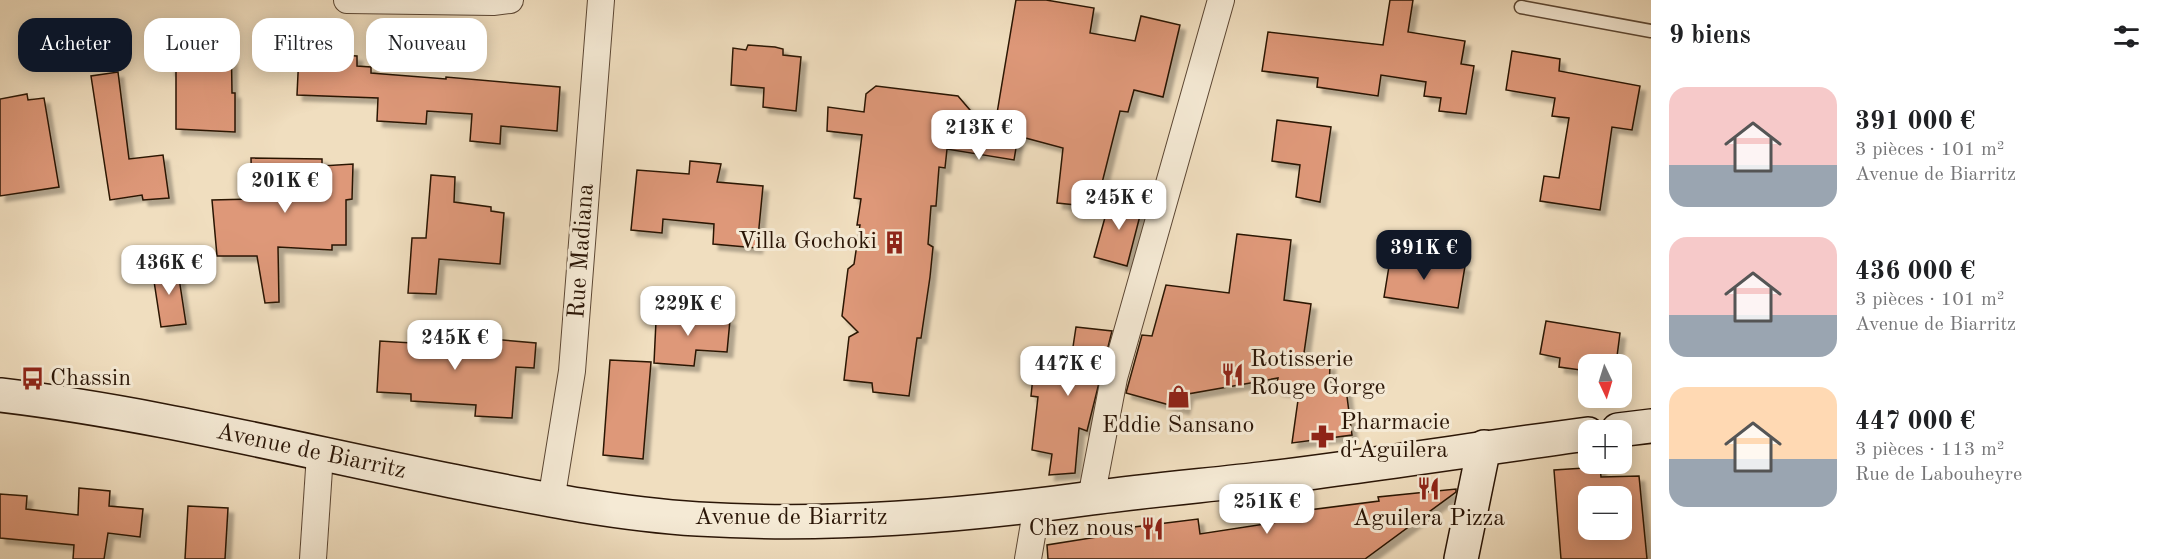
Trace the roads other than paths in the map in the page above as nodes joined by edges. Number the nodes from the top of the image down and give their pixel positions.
1 (347, 0) edge
2 (510, 0) edge
3 (601, 0) edge
4 (1221, 0) edge
5 (1521, 7) dead end
6 (1651, 31) edge
7 (0, 395) edge
8 (1651, 426) edge
9 (1632, 428) edge
10 (1578, 435) edge
11 (1484, 447) junction
12 (320, 454) junction
13 (1091, 498) junction
14 (551, 501) junction
15 (1037, 506) junction
16 (314, 559) edge
17 (1028, 559) edge
18 (1461, 559) edge

1 - 2 street
3 - 14 street, Rue Madiana
4 - 13 street
5 - 6 lane
7 - 12 main road, Avenue de Biarritz
8 - 9 main road
10 - 11 main road, Avenue de Biarritz
11 - 13 main road, Avenue de Biarritz
11 - 18 main road
12 - 14 main road, Avenue de Biarritz
12 - 16 street
13 - 15 main road, Avenue de Biarritz
14 - 15 main road, Avenue de Biarritz
15 - 17 street

